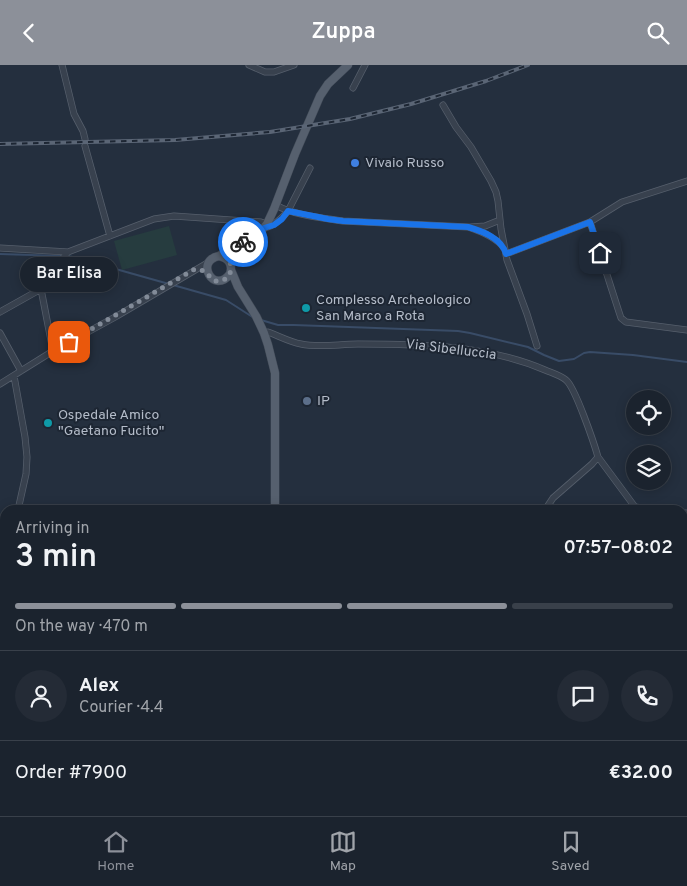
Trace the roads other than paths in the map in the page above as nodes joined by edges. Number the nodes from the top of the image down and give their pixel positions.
1 (62, 65) edge
2 (249, 65) edge
3 (294, 65) edge
4 (348, 65) edge
5 (365, 65) edge
6 (353, 88) dead end
7 (443, 105) dead end
8 (85, 139) dead end
9 (85, 146) dead end
10 (310, 169) dead end
11 (687, 181) edge
12 (276, 205) junction
13 (288, 211) junction
14 (500, 220) junction
15 (590, 222) junction
16 (265, 226) junction
17 (468, 227) junction
18 (110, 235) junction
19 (234, 247) junction
20 (0, 248) edge
21 (505, 252) junction
22 (67, 253) junction
23 (219, 256) junction
24 (209, 262) junction
25 (231, 266) junction
26 (195, 269) junction
27 (208, 273) junction
28 (224, 280) junction
29 (238, 287) junction
30 (41, 289) junction
31 (0, 312) edge
32 (687, 330) edge
33 (0, 333) edge
34 (264, 334) junction
35 (537, 346) dead end
36 (53, 351) junction
37 (21, 371) junction
38 (14, 376) junction
39 (0, 384) edge
40 (598, 457) junction
41 (19, 505) edge
42 (275, 505) edge
43 (548, 505) edge
44 (634, 505) edge

1 - 8 street
2 - 3 street
4 - 12 main road
5 - 6 street
7 - 14 street
9 - 18 street
10 - 13 street
11 - 15 street
12 - 13 street
12 - 16 main road
13 - 16 street
13 - 17 street
14 - 17 street
14 - 21 street
15 - 21 street
15 - 32 street
16 - 18 street
16 - 19 main road
17 - 21 street
18 - 22 street
19 - 23 main road
19 - 25 main road
20 - 22 street
21 - 35 street
22 - 30 street
23 - 24 main road
23 - 25 main road
24 - 26 street
24 - 27 main road
25 - 28 main road
25 - 29 main road
26 - 27 street
26 - 36 street
27 - 28 main road
28 - 29 main road
29 - 34 main road
30 - 31 street
30 - 36 street
33 - 37 street
34 - 40 street, Via Sibelluccia
34 - 42 main road
36 - 37 street
37 - 38 street
38 - 39 street
38 - 41 street
40 - 43 street
40 - 44 street, Via Sibelluccia

